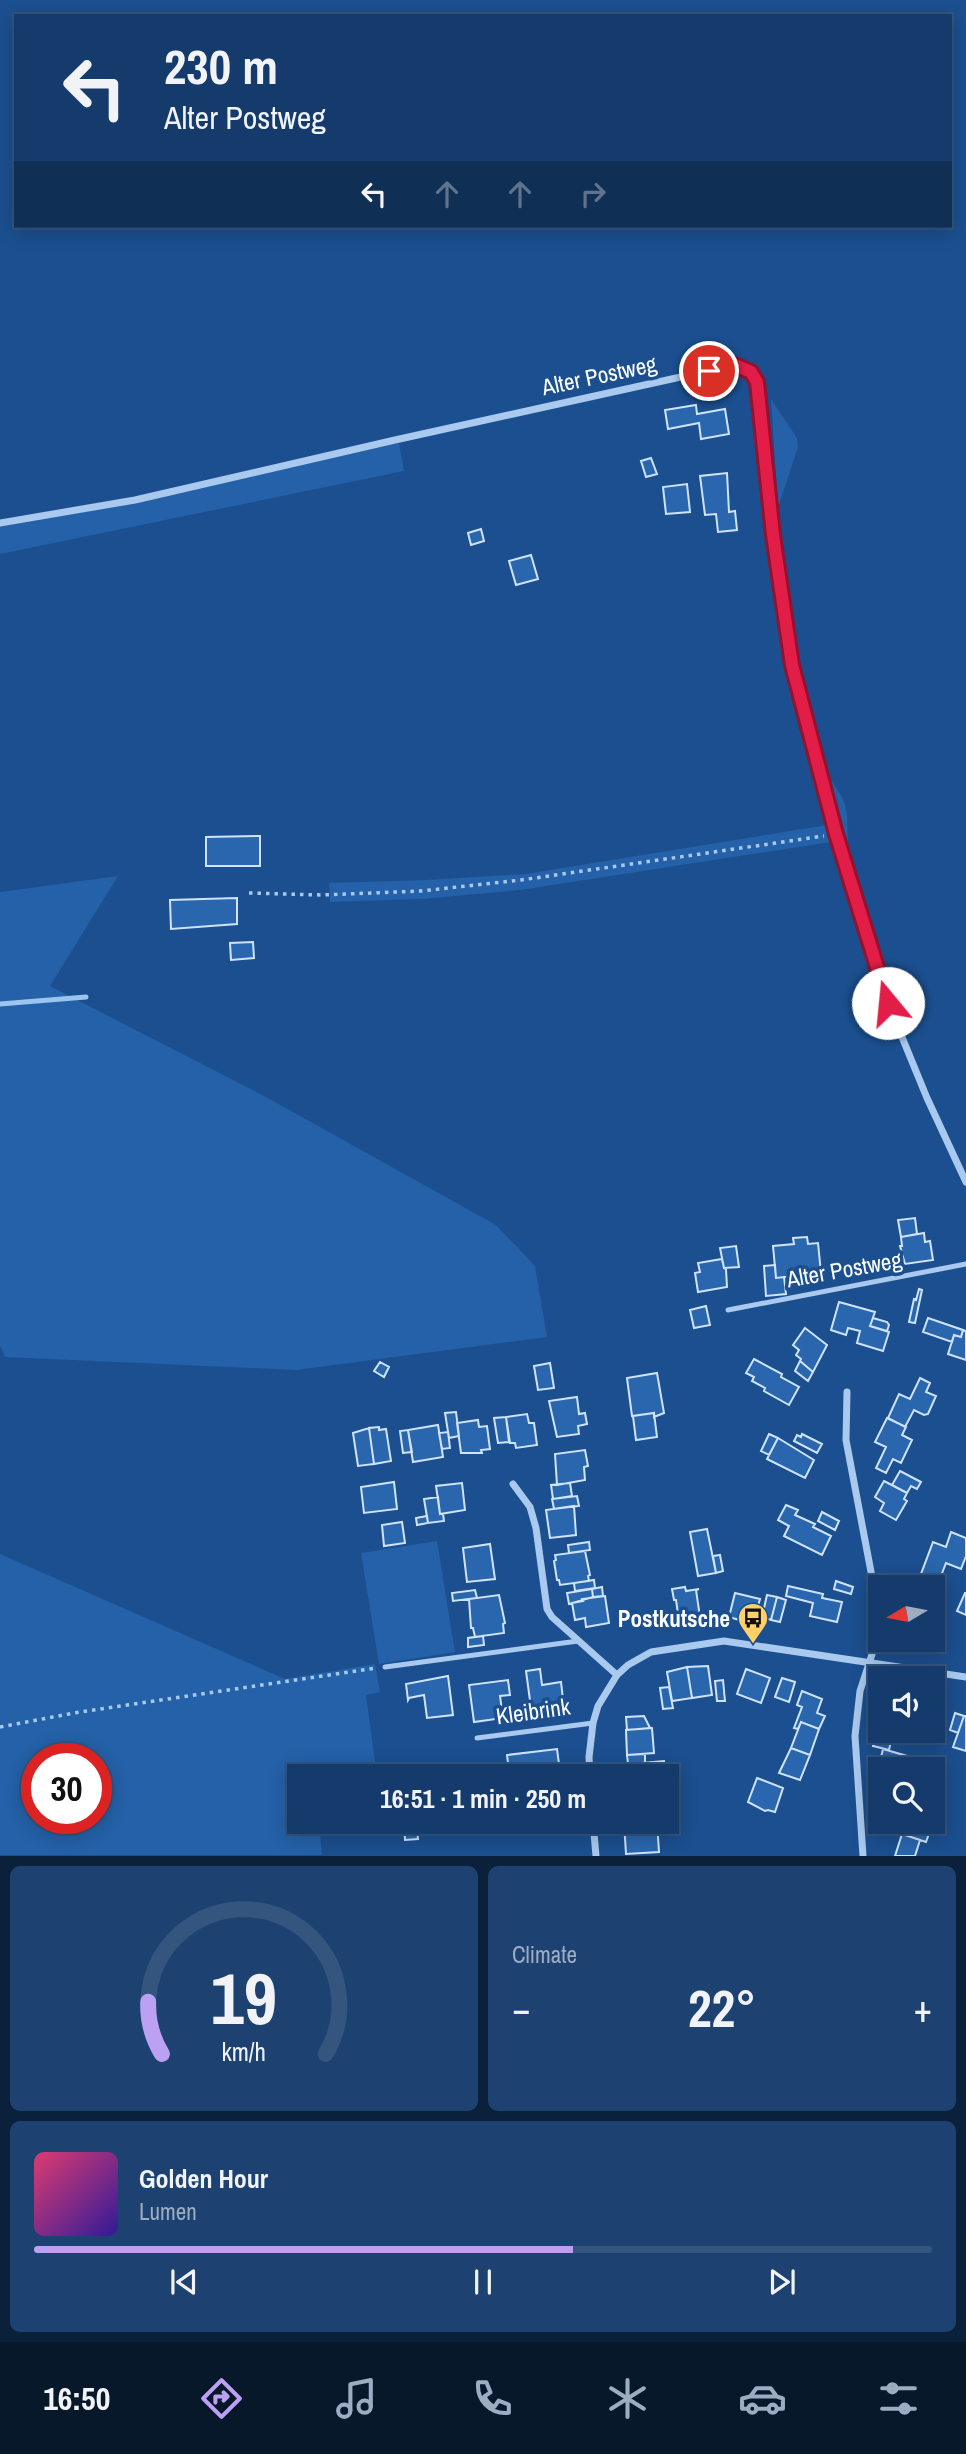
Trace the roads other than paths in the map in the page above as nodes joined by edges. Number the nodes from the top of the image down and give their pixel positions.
1 (0, 523) edge
2 (966, 1182) edge
3 (966, 1264) edge
4 (728, 1310) dead end
5 (848, 1392) dead end
6 (513, 1484) dead end
7 (578, 1641) junction
8 (868, 1664) junction
9 (385, 1667) road end
10 (617, 1675) junction
11 (966, 1677) edge
12 (593, 1723) junction
13 (477, 1738) dead end
14 (589, 1764) edge
15 (594, 1834) edge
16 (596, 1856) edge
17 (863, 1856) edge

1 - 2 street, Alter Postweg
3 - 4 lane, Alter Postweg
5 - 8 street
6 - 7 street
7 - 9 lane
7 - 10 street
8 - 10 street, Kleibrink
8 - 11 street, Kleibrink
8 - 17 street
10 - 12 street, Kleibrink
12 - 13 lane, Kleibrink
12 - 14 street, Kleibrink
15 - 16 street

